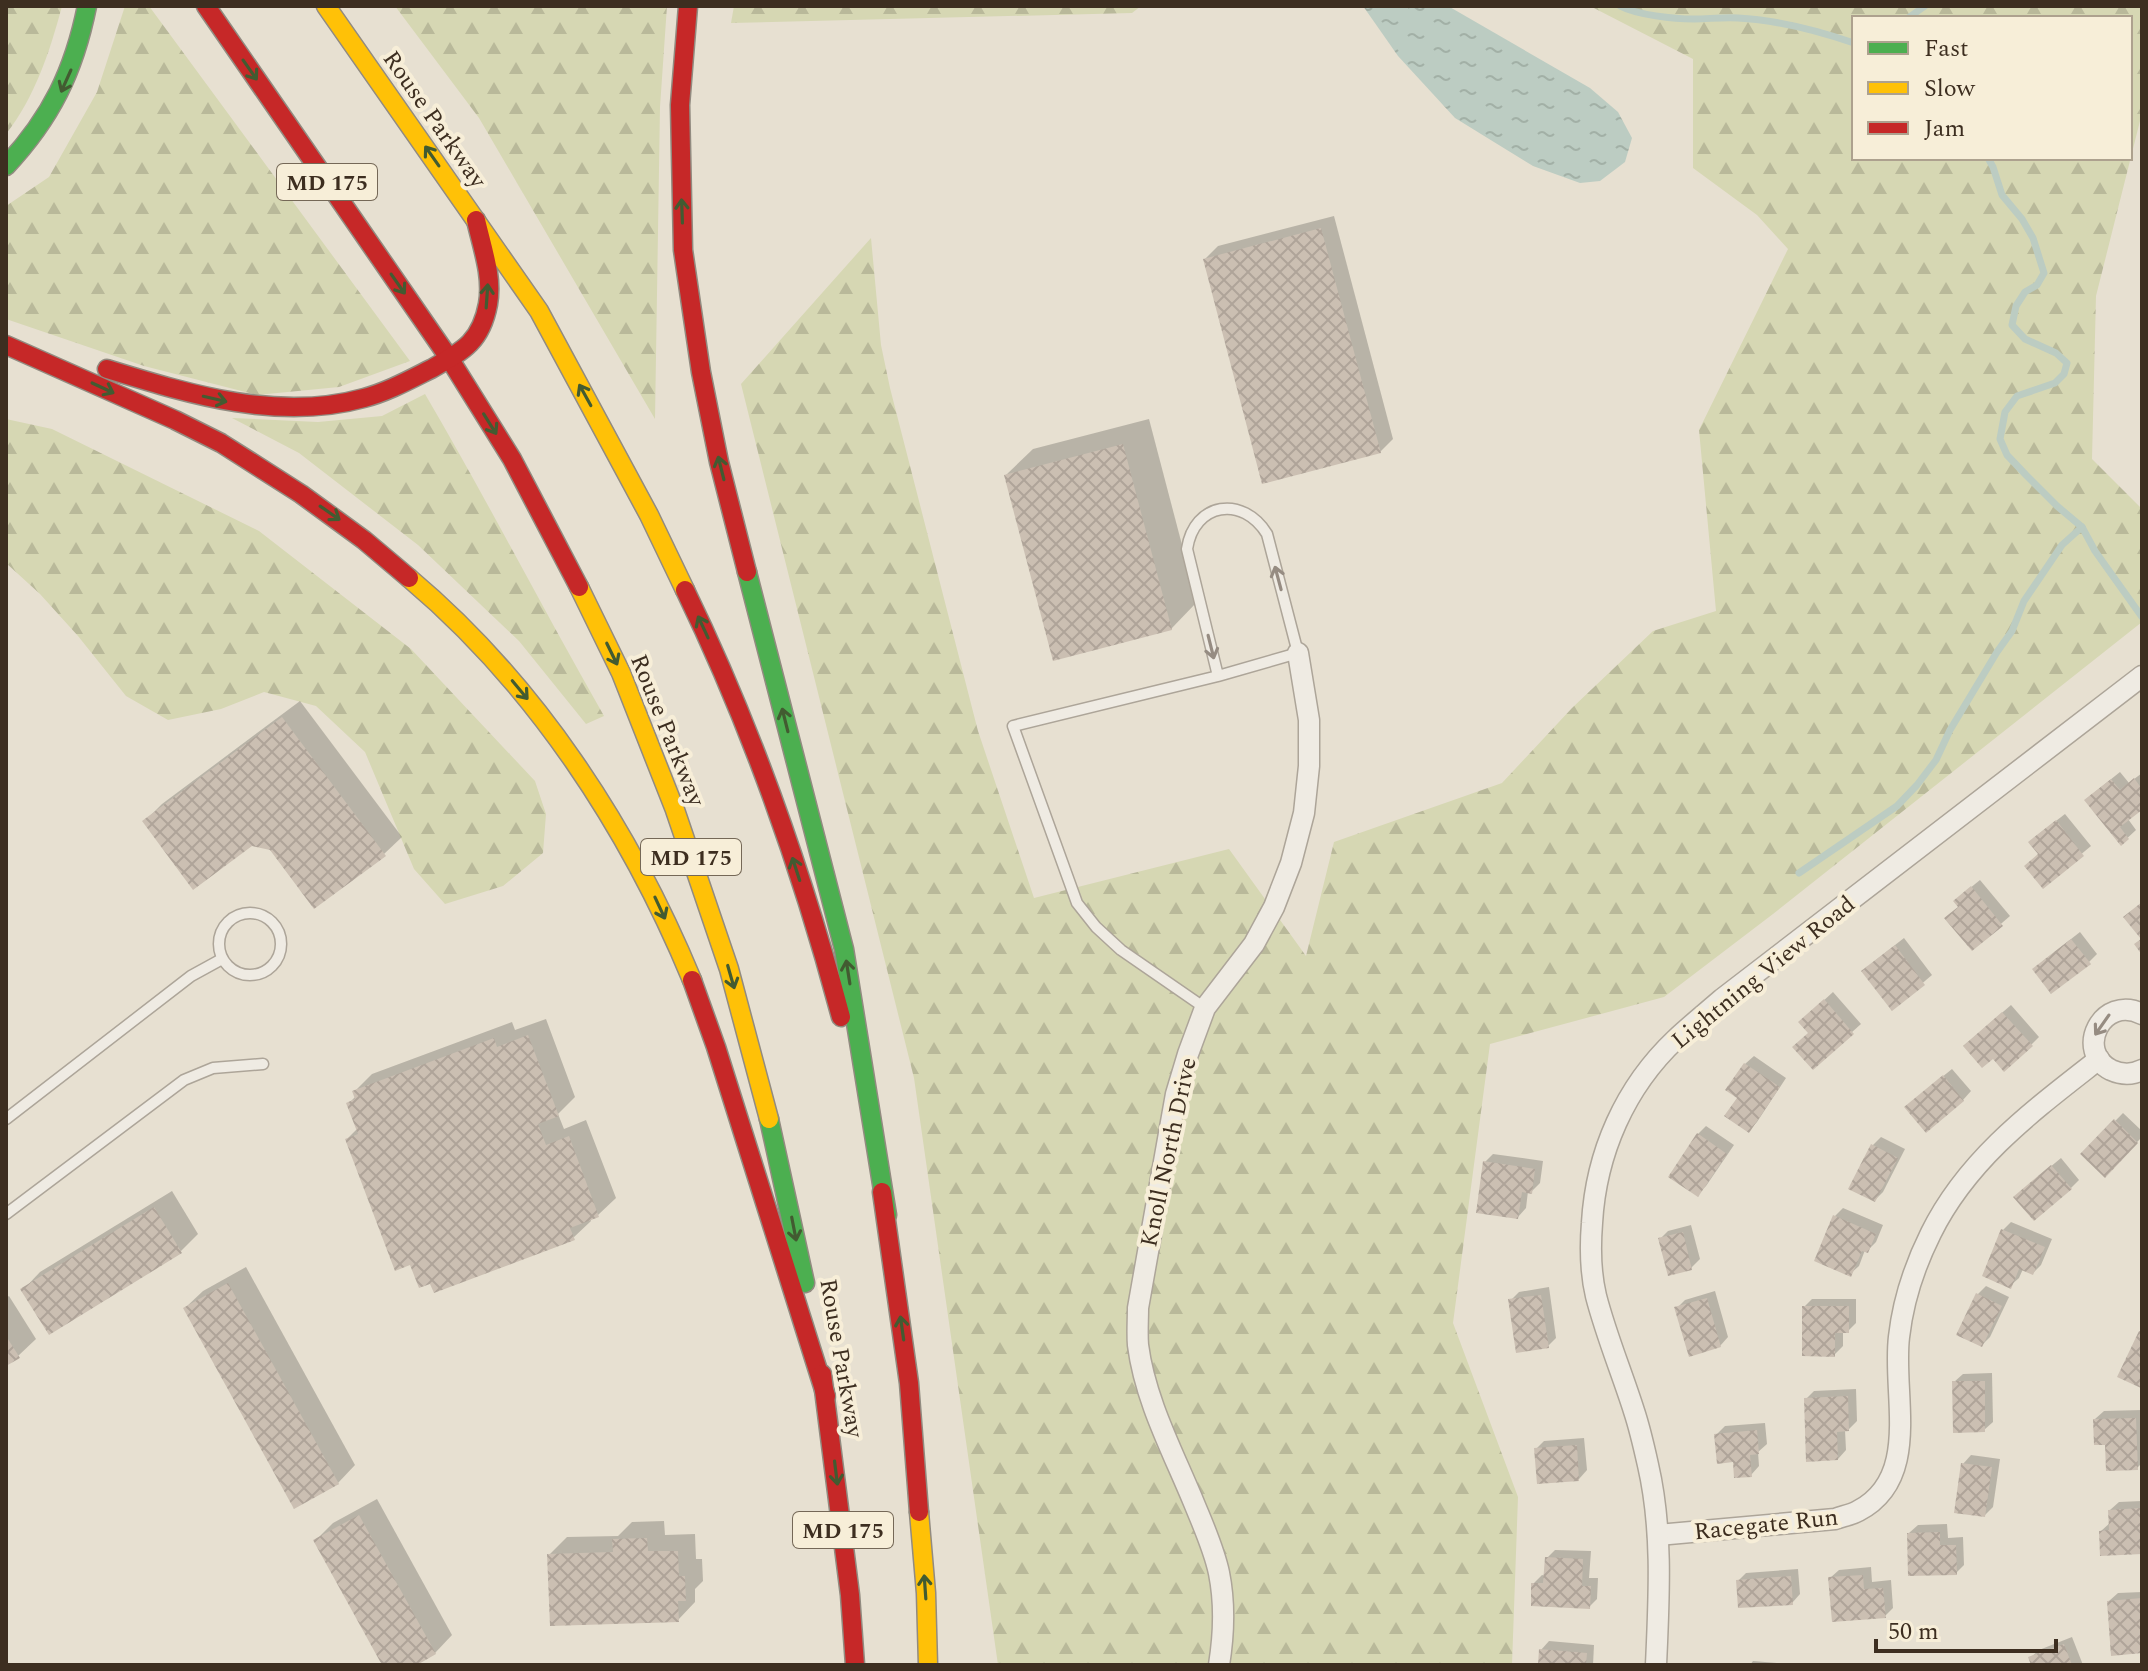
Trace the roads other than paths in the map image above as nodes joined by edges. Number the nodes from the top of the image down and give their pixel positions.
1 (87, 6) edge
2 (206, 6) edge
3 (326, 6) edge
4 (688, 6) edge
5 (6, 166) edge
6 (476, 220) junction
7 (6, 338) edge
8 (6, 345) edge
9 (449, 358) junction
10 (1298, 653) junction
11 (1218, 676) junction
12 (2142, 676) edge
13 (222, 959) junction
14 (1205, 1008) junction
15 (2142, 1014) edge
16 (2099, 1059) junction
17 (263, 1064) dead end
18 (2142, 1070) edge
19 (6, 1119) edge
20 (6, 1214) edge
21 (887, 1215) junction
22 (826, 1396) junction
23 (1658, 1535) junction
24 (855, 1665) edge
25 (928, 1665) edge
26 (1219, 1665) edge
27 (1656, 1665) edge

1 -> 5 main road
2 -> 9 main road, Rouse Parkway / MD 175
6 -> 3 main road, Rouse Parkway / MD 175
21 -> 4 main road
9 -> 6 main road
21 -> 6 main road, Rouse Parkway / MD 175
7 -> 9 main road
8 -> 22 main road
9 -> 22 main road, Rouse Parkway / MD 175
10 - 11 lane
10 -> 11 lane
10 - 14 street, Knoll North Drive
11 - 14 lane
12 - 23 street, Lightning View Road
13 - 13 lane
13 - 19 lane
14 - 26 street, Knoll North Drive
15 -> 16 street
16 - 18 street
16 - 23 street, Racegate Run
17 - 20 lane
25 -> 21 main road, Rouse Parkway / MD 175
22 -> 24 main road, Rouse Parkway / MD 175
23 - 27 street, Lightning View Road

